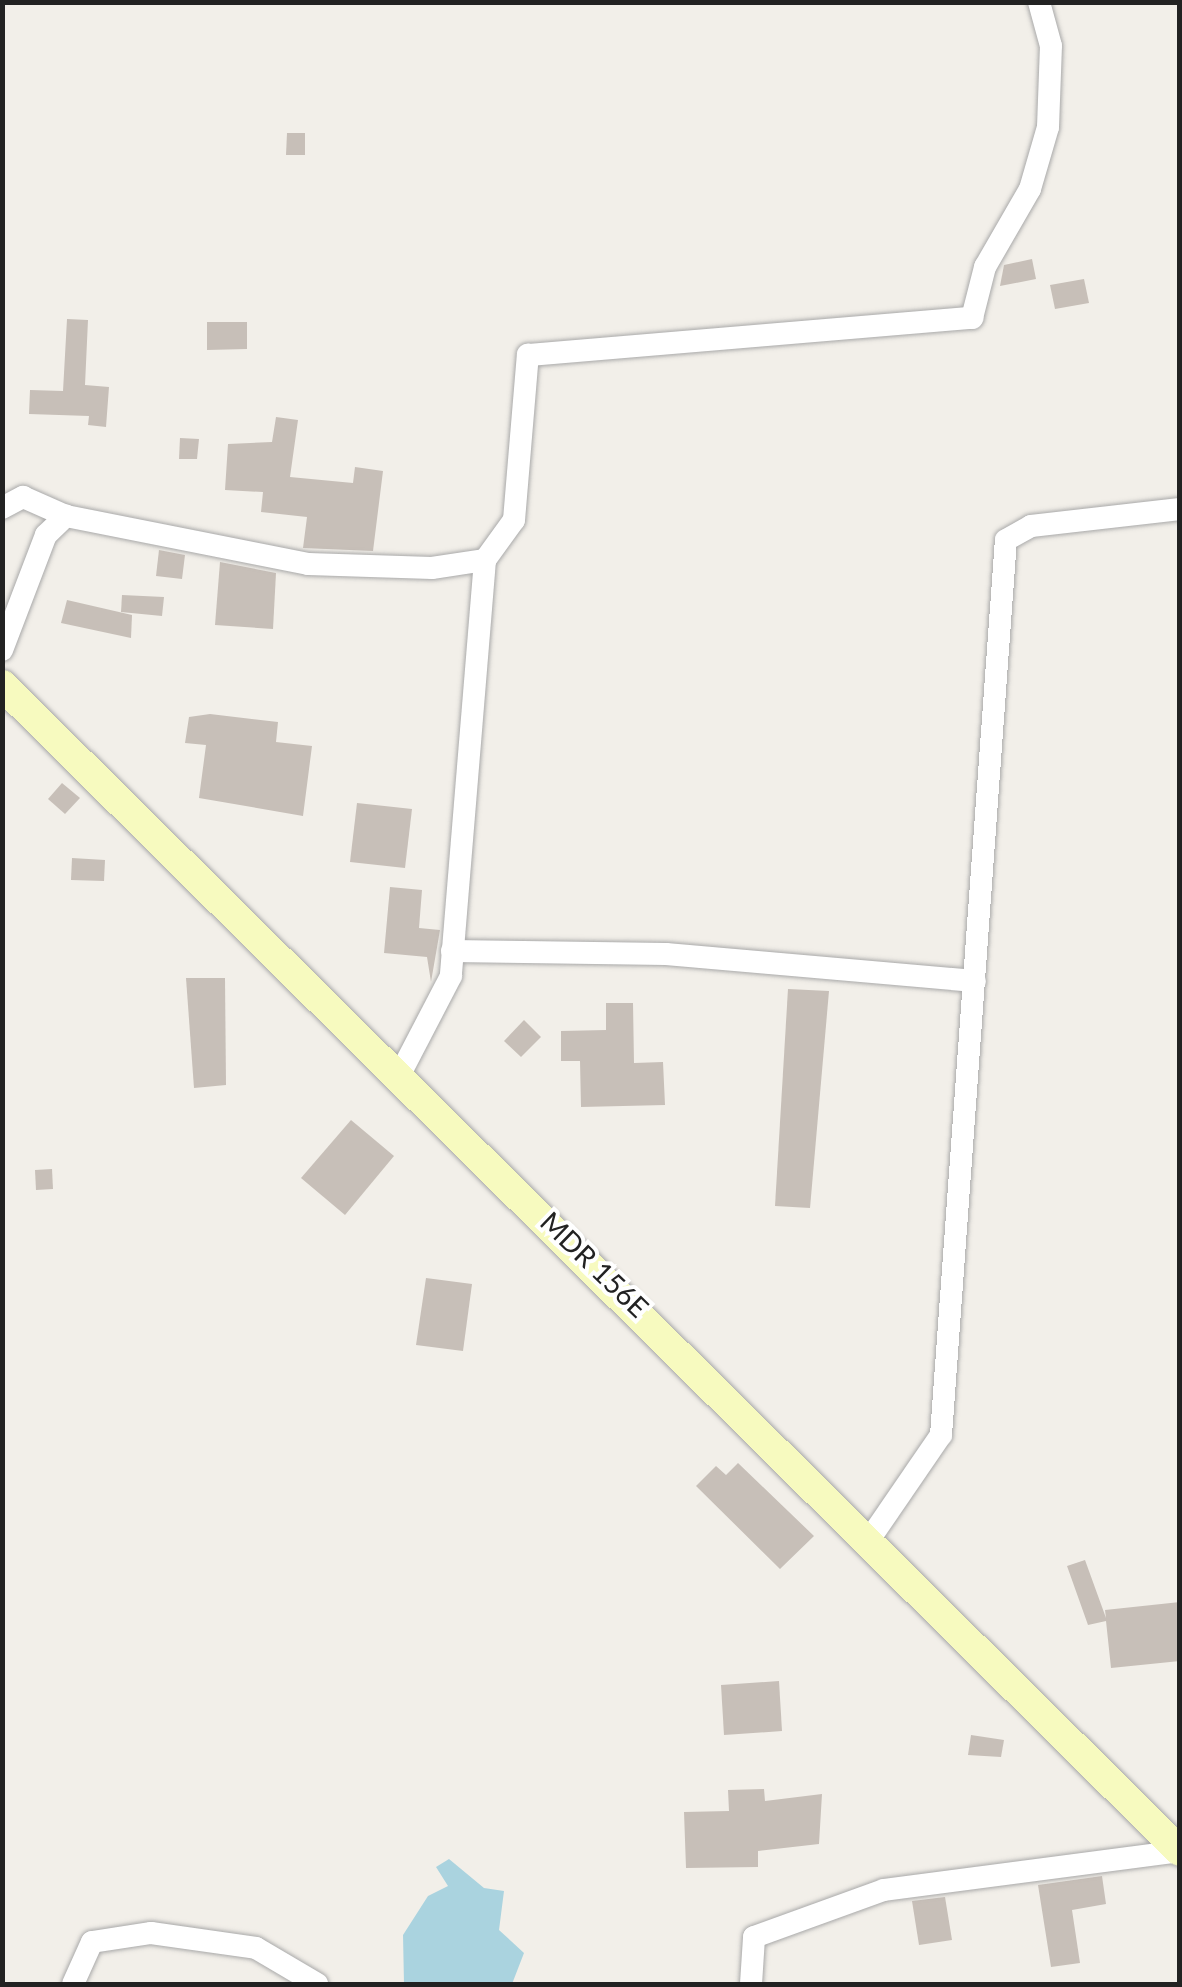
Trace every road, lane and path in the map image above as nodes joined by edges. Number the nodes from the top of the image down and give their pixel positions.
1 (1039, 2) edge
2 (2, 508) edge
3 (1180, 510) edge
4 (66, 516) junction
5 (484, 560) junction
6 (2, 650) edge
7 (2, 685) edge
8 (452, 951) junction
9 (974, 981) junction
10 (400, 1074) junction
11 (869, 1540) junction
12 (1180, 1851) edge
13 (73, 1984) edge
14 (317, 1984) edge
15 (751, 1984) edge

1 - 5 street
2 - 4 street
3 - 9 street
4 - 5 street
4 - 6 street
5 - 8 street
7 - 10 main road, MDR 156E
8 - 9 street
8 - 10 street
9 - 11 street
10 - 11 main road, MDR 156E
11 - 12 main road, MDR 156E
12 - 15 street
13 - 14 street

